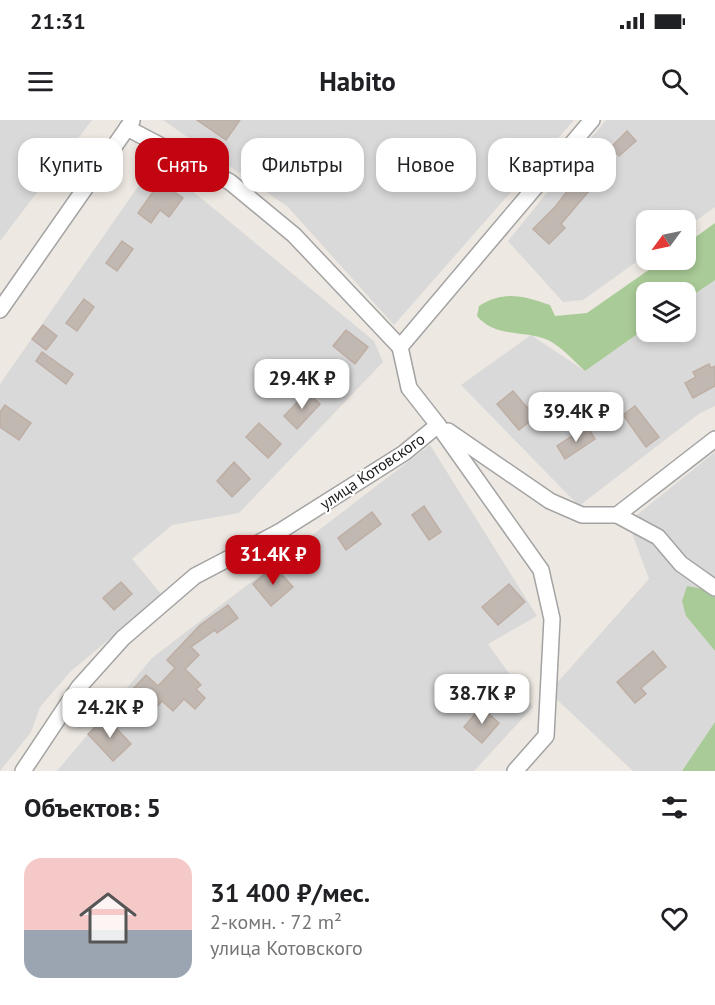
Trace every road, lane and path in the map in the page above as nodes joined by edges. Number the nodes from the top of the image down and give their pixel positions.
1 (592, 120) edge
2 (130, 124) edge
3 (0, 310) edge
4 (400, 347) junction
5 (438, 425) junction
6 (715, 439) edge
7 (617, 515) junction
8 (715, 588) edge
9 (22, 771) edge
10 (515, 771) edge

1 - 4 street
2 - 3 street
2 - 4 street
4 - 5 street, улица Котовского
5 - 7 street
5 - 9 street, улица Котовского
5 - 10 street
6 - 7 street
7 - 8 street

